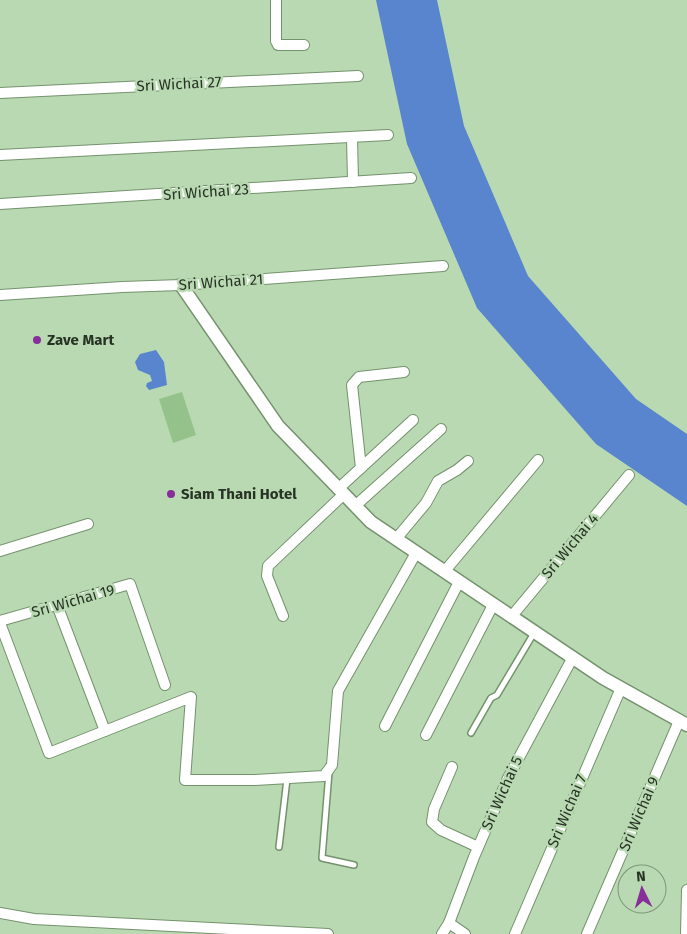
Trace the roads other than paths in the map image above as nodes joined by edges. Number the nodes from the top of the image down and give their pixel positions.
1 (276, 0) edge
2 (304, 45) dead end
3 (358, 76) dead end
4 (0, 92) edge
5 (388, 135) dead end
6 (352, 137) junction
7 (0, 155) edge
8 (412, 178) dead end
9 (353, 182) junction
10 (0, 204) edge
11 (443, 266) dead end
12 (181, 285) junction
13 (0, 295) edge
14 (404, 372) dead end
15 (413, 420) dead end
16 (440, 429) dead end
17 (538, 460) dead end
18 (468, 461) dead end
19 (361, 468) junction
20 (629, 475) dead end
21 (341, 492) junction
22 (356, 506) junction
23 (88, 524) dead end
24 (396, 539) junction
25 (0, 551) edge
26 (416, 553) junction
27 (444, 572) junction
28 (459, 582) junction
29 (57, 605) junction
30 (493, 605) junction
31 (283, 616) dead end
32 (511, 617) junction
33 (0, 622) edge
34 (534, 632) junction
35 (573, 657) junction
36 (165, 684) dead end
37 (621, 688) junction
38 (683, 723) edge
39 (385, 726) dead end
40 (105, 731) junction
41 (471, 733) dead end
42 (426, 735) dead end
43 (452, 768) dead end
44 (329, 772) junction
45 (287, 779) junction
46 (279, 847) dead end
47 (478, 847) junction
48 (354, 865) dead end
49 (687, 890) edge
50 (0, 913) edge
51 (448, 924) junction
52 (328, 934) edge
53 (442, 934) edge
54 (465, 934) edge
55 (515, 934) edge
56 (587, 934) edge
57 (686, 934) edge

1 - 2 street
3 - 4 street, Sri Wichai 27
5 - 6 street
6 - 7 street
6 - 9 street
8 - 9 street, Sri Wichai 23
9 - 10 street, Sri Wichai 23
11 - 12 street, Sri Wichai 21
12 - 13 street, Sri Wichai 21
12 - 21 street
14 - 19 street
15 - 19 street
16 - 22 street
17 - 27 street
18 - 24 street
19 - 21 street
20 - 32 street, Sri Wichai 4
21 - 22 street
21 - 31 street
22 - 24 street
23 - 25 street
24 - 26 street
26 - 27 street
26 - 44 street
27 - 28 street
28 - 30 street
28 - 39 street
29 - 33 street, Sri Wichai 19
29 - 36 street, Sri Wichai 19
29 - 40 street
30 - 32 street
30 - 42 street
32 - 34 street
33 - 40 street, Sri Wichai 19
34 - 35 street
34 - 41 lane
35 - 37 street
35 - 47 street, Sri Wichai 5
37 - 38 street
37 - 55 street, Sri Wichai 7
38 - 56 street, Sri Wichai 9
40 - 45 street
43 - 47 street
44 - 45 street
44 - 48 lane
45 - 46 lane
47 - 51 street, Sri Wichai 5
49 - 57 street
50 - 52 street
51 - 53 street, Sri Wichai 5
51 - 54 street

